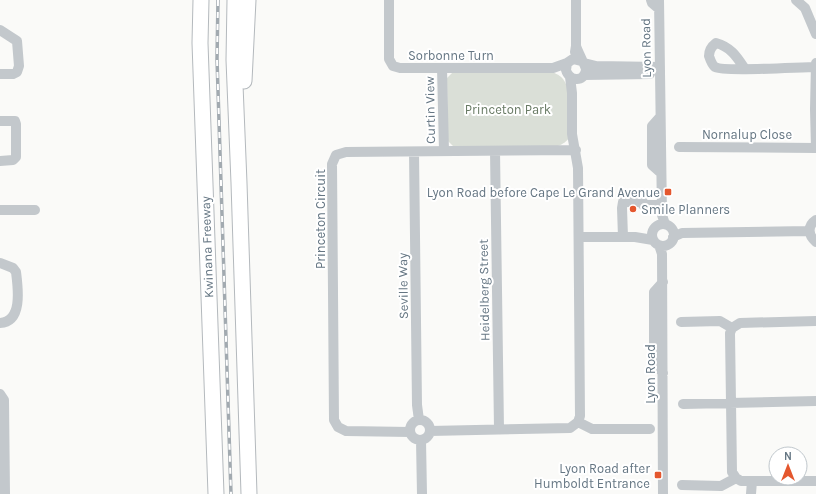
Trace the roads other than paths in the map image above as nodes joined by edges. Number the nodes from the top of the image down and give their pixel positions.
1 (198, 0) edge
2 (201, 0) edge
3 (235, 0) edge
4 (248, 0) edge
5 (388, 0) edge
6 (576, 0) edge
7 (651, 0) edge
8 (796, 0) edge
9 (659, 5) edge
10 (0, 30) edge
11 (816, 34) edge
12 (200, 44) junction
13 (816, 63) edge
14 (816, 66) edge
15 (442, 68) junction
16 (576, 69) junction
17 (745, 69) dead end
18 (660, 70) junction
19 (0, 74) edge
20 (0, 121) edge
21 (679, 147) dead end
22 (816, 148) edge
23 (496, 150) junction
24 (576, 150) junction
25 (444, 151) junction
26 (414, 152) junction
27 (0, 160) edge
28 (239, 183) junction
29 (0, 210) edge
30 (35, 210) dead end
31 (816, 220) edge
32 (664, 231) junction
33 (809, 231) junction
34 (578, 237) junction
35 (623, 237) junction
36 (816, 242) edge
37 (0, 262) edge
38 (816, 321) edge
39 (681, 322) dead end
40 (0, 323) edge
41 (732, 328) junction
42 (0, 394) edge
43 (816, 402) edge
44 (732, 403) junction
45 (683, 404) dead end
46 (418, 420) junction
47 (578, 422) junction
48 (499, 429) junction
49 (650, 429) dead end
50 (430, 431) junction
51 (410, 432) junction
52 (421, 440) junction
53 (736, 478) junction
54 (816, 480) edge
55 (752, 481) junction
56 (682, 485) dead end
57 (5, 494) edge
58 (216, 494) edge
59 (249, 494) edge
60 (422, 494) edge
61 (663, 494) edge
62 (752, 494) edge

1 - 12 highway
2 - 12 highway, Kwinana Freeway
3 - 28 highway
4 - 28 highway
5 - 15 street, Sorbonne Turn
6 - 16 street
7 - 9 street
8 - 11 street
9 - 18 street, Lyon Road
10 - 19 street
12 - 58 highway, Kwinana Freeway
13 - 14 street
14 - 17 street
14 - 22 street
15 - 16 street, Sorbonne Turn
15 - 25 street, Curtin View
16 - 18 street, Sorbonne Turn
16 - 24 street
18 - 32 street, Lyon Road
20 - 27 street
21 - 22 street, Nornalup Close
23 - 24 street, Princeton Circuit
23 - 25 street, Princeton Circuit
23 - 48 street, Heidelberg Street
24 - 34 street
25 - 26 street, Princeton Circuit
26 - 46 street, Seville Way
26 - 51 street, Princeton Circuit
28 - 59 highway
29 - 30 street
31 - 33 street
32 - 33 street
32 - 35 street
32 - 35 street
32 - 61 street, Lyon Road
33 - 36 street
34 - 35 street
34 - 47 street
37 - 40 street
38 - 41 street
39 - 41 street
41 - 44 street
42 - 57 street
43 - 44 street
44 - 45 street
44 - 53 street
46 - 50 street
46 - 51 street
47 - 48 street
47 - 49 street
48 - 50 street
50 - 52 street
51 - 52 street
52 - 60 street
53 - 55 street
53 - 56 street
54 - 55 street
55 - 62 street

